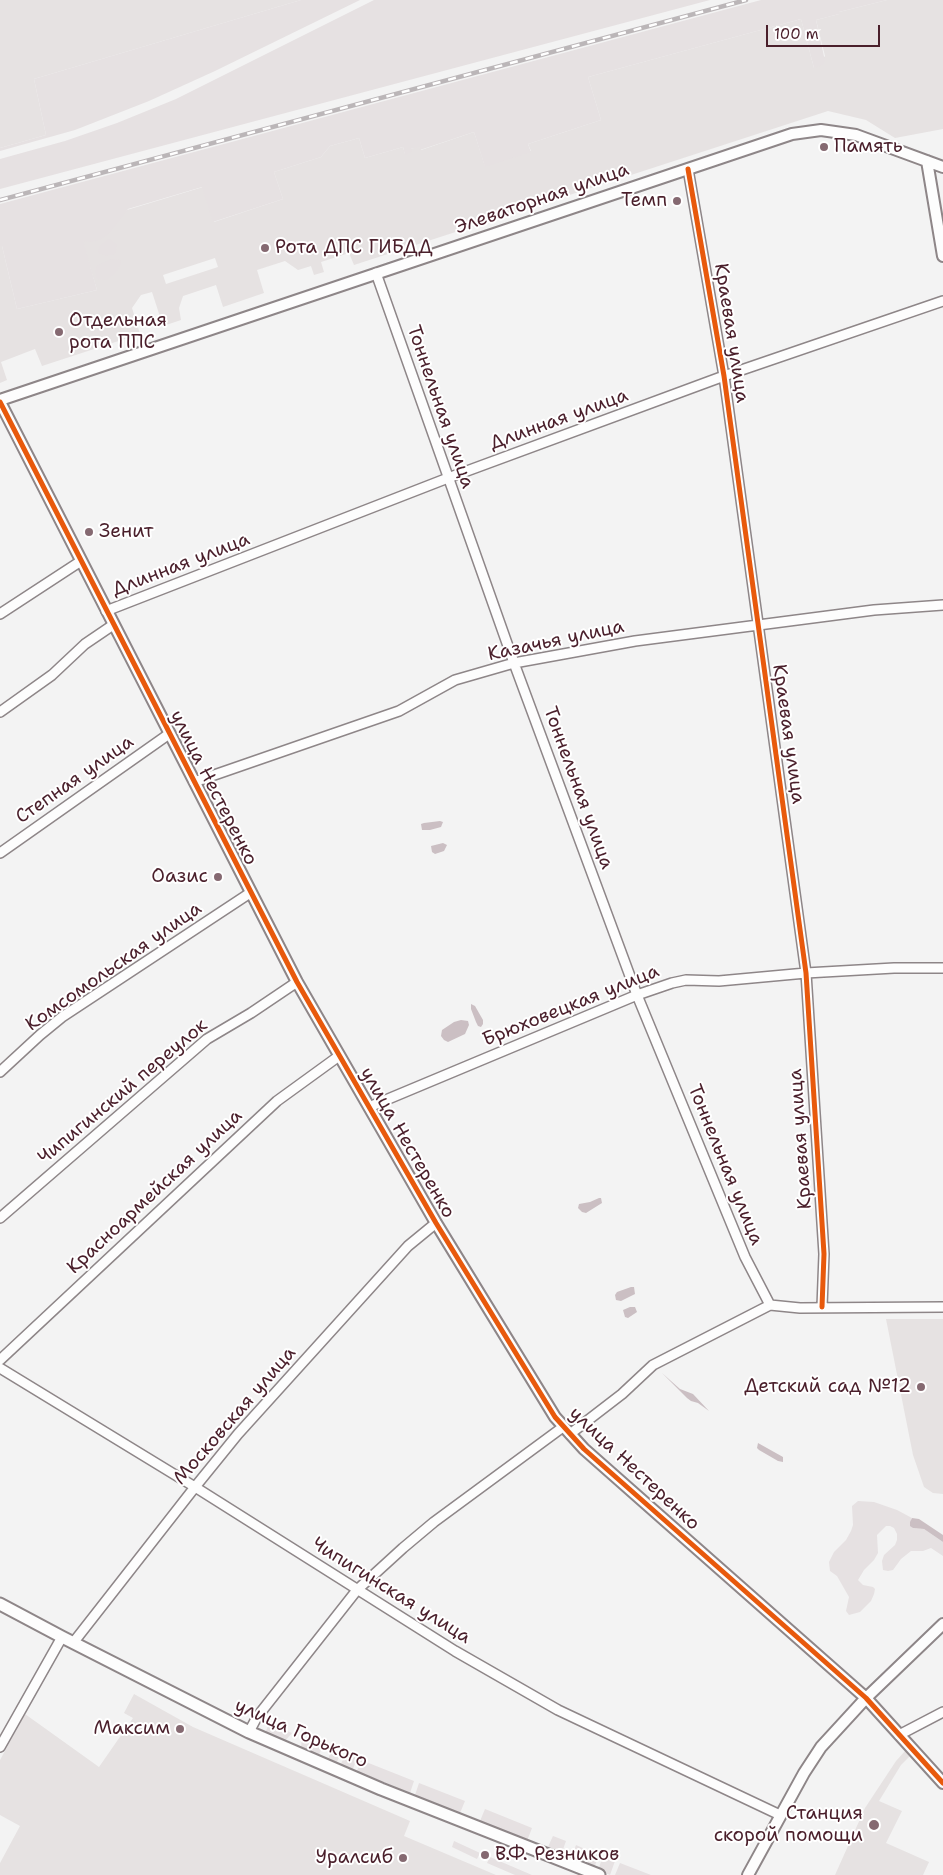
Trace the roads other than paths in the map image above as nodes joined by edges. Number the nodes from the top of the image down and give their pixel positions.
1 (927, 161) junction
2 (943, 167) edge
3 (688, 169) junction
4 (943, 256) edge
5 (376, 273) junction
6 (943, 301) edge
7 (724, 376) junction
8 (0, 401) edge
9 (448, 478) junction
10 (81, 561) junction
11 (943, 604) edge
12 (106, 611) junction
13 (0, 614) edge
14 (113, 625) junction
15 (758, 625) junction
16 (514, 663) junction
17 (0, 712) edge
18 (169, 734) junction
19 (194, 782) junction
20 (0, 853) edge
21 (250, 893) junction
22 (943, 968) edge
23 (806, 973) junction
24 (297, 982) junction
25 (637, 995) junction
26 (338, 1056) junction
27 (0, 1072) edge
28 (369, 1107) junction
29 (0, 1218) edge
30 (436, 1223) junction
31 (770, 1305) junction
32 (943, 1306) edge
33 (822, 1307) junction
34 (0, 1360) edge
35 (0, 1368) edge
36 (567, 1431) junction
37 (195, 1486) junction
38 (357, 1590) junction
39 (0, 1604) edge
40 (943, 1624) edge
41 (62, 1637) junction
42 (73, 1643) junction
43 (866, 1698) junction
44 (943, 1712) edge
45 (249, 1732) junction
46 (899, 1735) junction
47 (0, 1747) edge
48 (943, 1783) edge
49 (780, 1815) junction
50 (592, 1874) edge
51 (748, 1875) edge

1 - 2 street, Элеваторная улица
1 - 3 street, Элеваторная улица
1 - 4 street
3 - 5 street, Элеваторная улица
3 - 7 street, Краевая улица
5 - 8 street, Элеваторная улица
5 - 9 street, Тоннельная улица
6 - 7 street, Длинная улица
7 - 9 street, Длинная улица
7 - 15 street, Краевая улица
8 - 10 street, улица Нестеренко
9 - 12 street, Длинная улица
9 - 16 street, Тоннельная улица
10 - 12 street, улица Нестеренко
10 - 13 street
11 - 15 street, Казачья улица
12 - 14 street, улица Нестеренко
14 - 17 street
14 - 18 street, улица Нестеренко
15 - 16 street, Казачья улица
15 - 23 street, Краевая улица
16 - 19 street, Казачья улица
16 - 25 street, Тоннельная улица
18 - 19 street, улица Нестеренко
18 - 20 street, Степная улица
19 - 21 street, улица Нестеренко
21 - 24 street, улица Нестеренко
21 - 27 street, Комсомольская улица
22 - 23 street, Брюховецкая улица
23 - 25 street, Брюховецкая улица
23 - 33 street, Краевая улица
24 - 26 street, улица Нестеренко
24 - 29 street, Чипигинский переулок
25 - 28 street, Брюховецкая улица
25 - 31 street, Тоннельная улица
26 - 28 street, улица Нестеренко
26 - 34 street, Красноармейская улица
28 - 30 street, улица Нестеренко
30 - 36 street, улица Нестеренко
30 - 37 street, Московская улица
31 - 33 street
31 - 36 street
32 - 33 street
35 - 37 street, Чипигинская улица
36 - 38 street
36 - 43 street, улица Нестеренко
37 - 38 street, Чипигинская улица
37 - 42 street, Московская улица
38 - 45 street
38 - 49 street, Чипигинская улица
39 - 41 main road, улица Горького
40 - 43 street
41 - 42 main road, улица Горького
41 - 47 street
42 - 45 main road, улица Горького
43 - 46 street, улица Нестеренко
43 - 49 street
44 - 46 street
45 - 50 main road, улица Горького
46 - 48 street, улица Нестеренко
49 - 51 street

